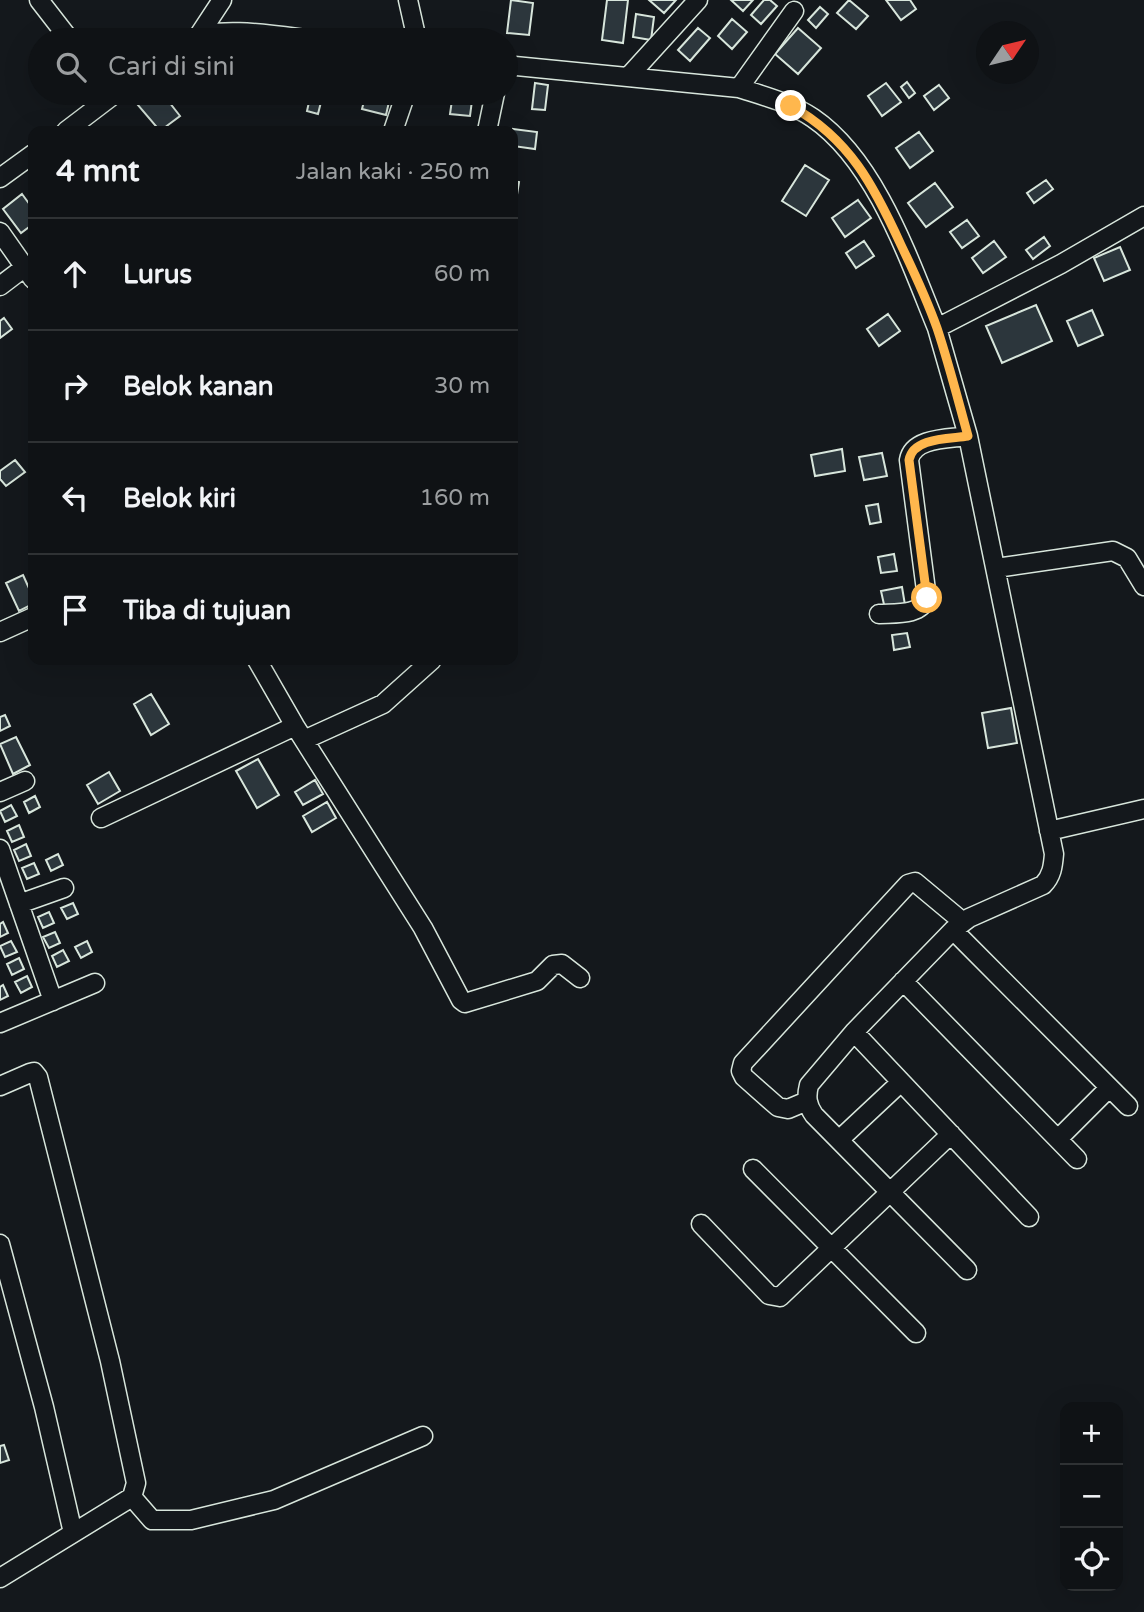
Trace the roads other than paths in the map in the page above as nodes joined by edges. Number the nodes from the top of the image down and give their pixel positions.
1 (39, 0) edge
2 (222, 0) edge
3 (408, 0) edge
4 (698, 0) edge
5 (794, 11) dead end
6 (60, 28) edge
7 (202, 28) edge
8 (414, 28) edge
9 (518, 66) edge
10 (628, 77) junction
11 (739, 88) junction
12 (98, 105) edge
13 (402, 105) edge
14 (492, 105) edge
15 (72, 126) edge
16 (395, 126) edge
17 (488, 126) edge
18 (28, 157) edge
19 (0, 177) edge
20 (1144, 216) edge
21 (0, 232) edge
22 (28, 272) edge
23 (28, 273) edge
24 (0, 286) edge
25 (937, 328) junction
26 (968, 436) junction
27 (996, 568) junction
28 (1143, 582) edge
29 (879, 614) dead end
30 (28, 619) edge
31 (0, 632) edge
32 (260, 665) edge
33 (426, 665) edge
34 (300, 733) junction
35 (25, 781) dead end
36 (0, 792) edge
37 (1144, 809) edge
38 (101, 818) dead end
39 (1049, 831) junction
40 (0, 849) edge
41 (64, 888) dead end
42 (19, 904) junction
43 (958, 926) junction
44 (580, 978) dead end
45 (903, 981) junction
46 (95, 983) dead end
47 (53, 1001) junction
48 (0, 1023) edge
49 (854, 1032) junction
50 (901, 1082) junction
51 (0, 1086) edge
52 (1109, 1087) junction
53 (807, 1101) junction
54 (1128, 1106) dead end
55 (951, 1134) junction
56 (1058, 1139) junction
57 (839, 1140) junction
58 (1077, 1159) dead end
59 (753, 1168) dead end
60 (891, 1192) junction
61 (1029, 1217) dead end
62 (701, 1224) dead end
63 (0, 1244) edge
64 (832, 1248) junction
65 (967, 1270) dead end
66 (916, 1333) dead end
67 (423, 1436) dead end
68 (132, 1497) junction
69 (73, 1533) junction
70 (0, 1578) edge

1 - 6 street
2 - 7 street
3 - 8 street
4 - 10 street
5 - 11 street
9 - 10 street
10 - 11 street
11 - 25 street
12 - 15 street
13 - 16 street
14 - 17 street
18 - 19 street
20 - 25 street
21 - 22 street
23 - 24 street
25 - 26 street
26 - 27 street
26 - 29 street
27 - 28 street
27 - 39 street
30 - 31 street
32 - 34 street
33 - 34 street
34 - 38 street
34 - 44 street
35 - 36 street
37 - 39 street
39 - 43 street
40 - 42 street
41 - 42 street
42 - 47 street
43 - 45 street
43 - 52 street
43 - 53 street
45 - 49 street
45 - 56 street
46 - 47 street
47 - 48 street
49 - 50 street
49 - 53 street
50 - 55 street
50 - 57 street
51 - 68 street
52 - 54 street
52 - 56 street
53 - 57 street
55 - 60 street
55 - 61 street
56 - 58 street
57 - 60 street
59 - 64 street
60 - 64 street
60 - 65 street
62 - 64 street
63 - 69 street
64 - 66 street
67 - 68 street
68 - 69 street
69 - 70 street

